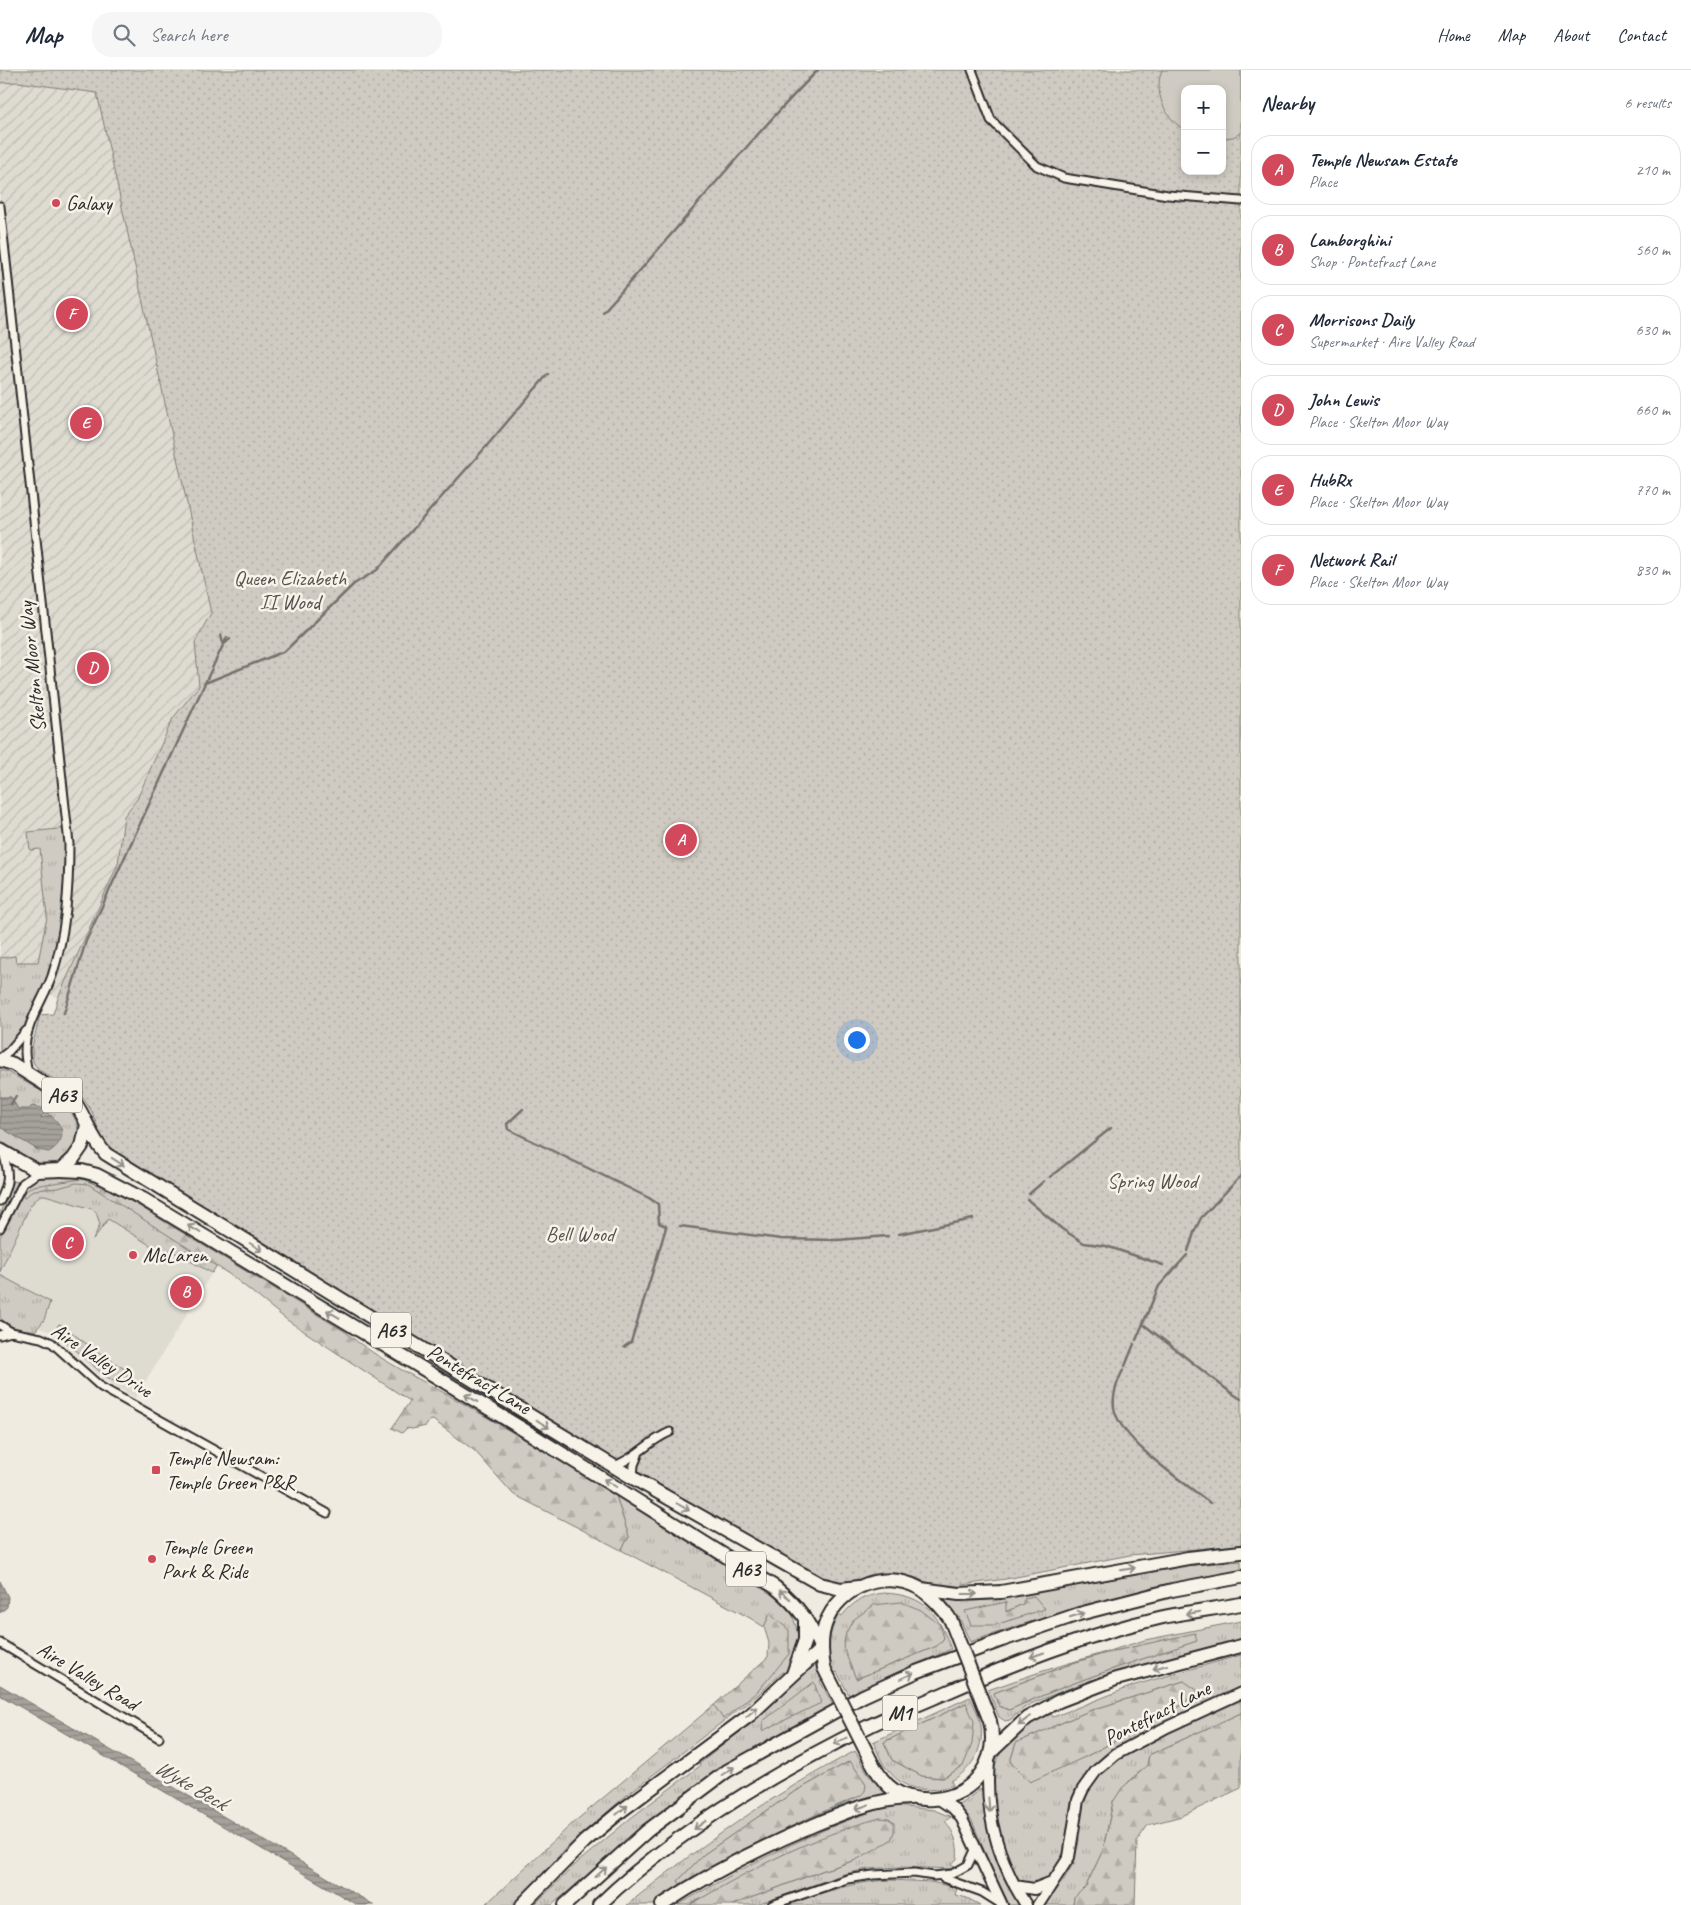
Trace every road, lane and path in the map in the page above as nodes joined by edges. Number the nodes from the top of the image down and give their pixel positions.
1 (972, 70) edge
2 (1241, 201) edge
3 (0, 206) edge
4 (28, 1029) junction
5 (0, 1059) edge
6 (28, 1075) junction
7 (87, 1125) junction
8 (1, 1151) edge
9 (60, 1170) junction
10 (40, 1172) junction
11 (0, 1201) edge
12 (0, 1228) edge
13 (0, 1325) edge
14 (11, 1332) junction
15 (0, 1335) edge
16 (670, 1432) dead end
17 (638, 1454) junction
18 (613, 1466) junction
19 (633, 1478) junction
20 (328, 1512) dead end
21 (1241, 1552) edge
22 (1241, 1577) edge
23 (858, 1586) junction
24 (921, 1589) junction
25 (1241, 1604) edge
26 (805, 1616) junction
27 (0, 1643) edge
28 (1241, 1646) edge
29 (821, 1650) junction
30 (791, 1678) junction
31 (1241, 1693) edge
32 (159, 1738) dead end
33 (990, 1754) junction
34 (910, 1798) junction
35 (939, 1799) junction
36 (976, 1848) junction
37 (934, 1876) junction
38 (1052, 1882) junction
39 (1015, 1886) junction
40 (522, 1905) edge
41 (565, 1905) edge
42 (599, 1905) edge
43 (662, 1905) edge
44 (772, 1905) edge
45 (1002, 1905) edge
46 (1026, 1905) edge
47 (1038, 1905) edge

1 - 2 street
3 - 4 street, Skelton Moor Way
4 - 5 street, Skelton Moor Way
4 - 6 street, Skelton Moor Way
5 - 6 highway, A63
6 - 7 highway, A63
7 - 9 highway, A63
7 -> 18 highway, Pontefract Lane / A63
8 - 10 highway
8 - 11 street
9 - 10 highway, A63
26 -> 9 highway, Pontefract Lane / A63
10 - 12 street
13 - 14 street, Aire Valley Drive
14 - 15 street, Aire Valley Drive
14 - 20 street, Aire Valley Drive
16 - 17 street
17 - 18 street
17 - 19 street
18 - 19 highway, Pontefract Lane / A63
19 -> 23 highway, Pontefract Lane / A63
24 -> 21 highway, Pontefract Lane
41 -> 22 highway, M1
23 - 24 highway, Pontefract Lane
23 - 29 highway
24 - 33 highway, bridge
25 -> 42 highway, M1
26 - 29 highway, Pontefract Lane / A63
26 - 30 highway
27 - 32 street, Aire Valley Road
28 -> 33 highway
29 - 30 highway
29 - 34 highway, bridge
40 -> 30 highway
31 - 38 street, Pontefract Lane
33 - 35 highway
33 -> 39 street
34 - 35 highway
34 -> 43 highway
35 - 36 street
36 - 37 street
36 - 45 street
37 - 44 street
37 - 45 street
38 - 39 street
38 - 47 street, Pontefract Lane
39 - 46 street

